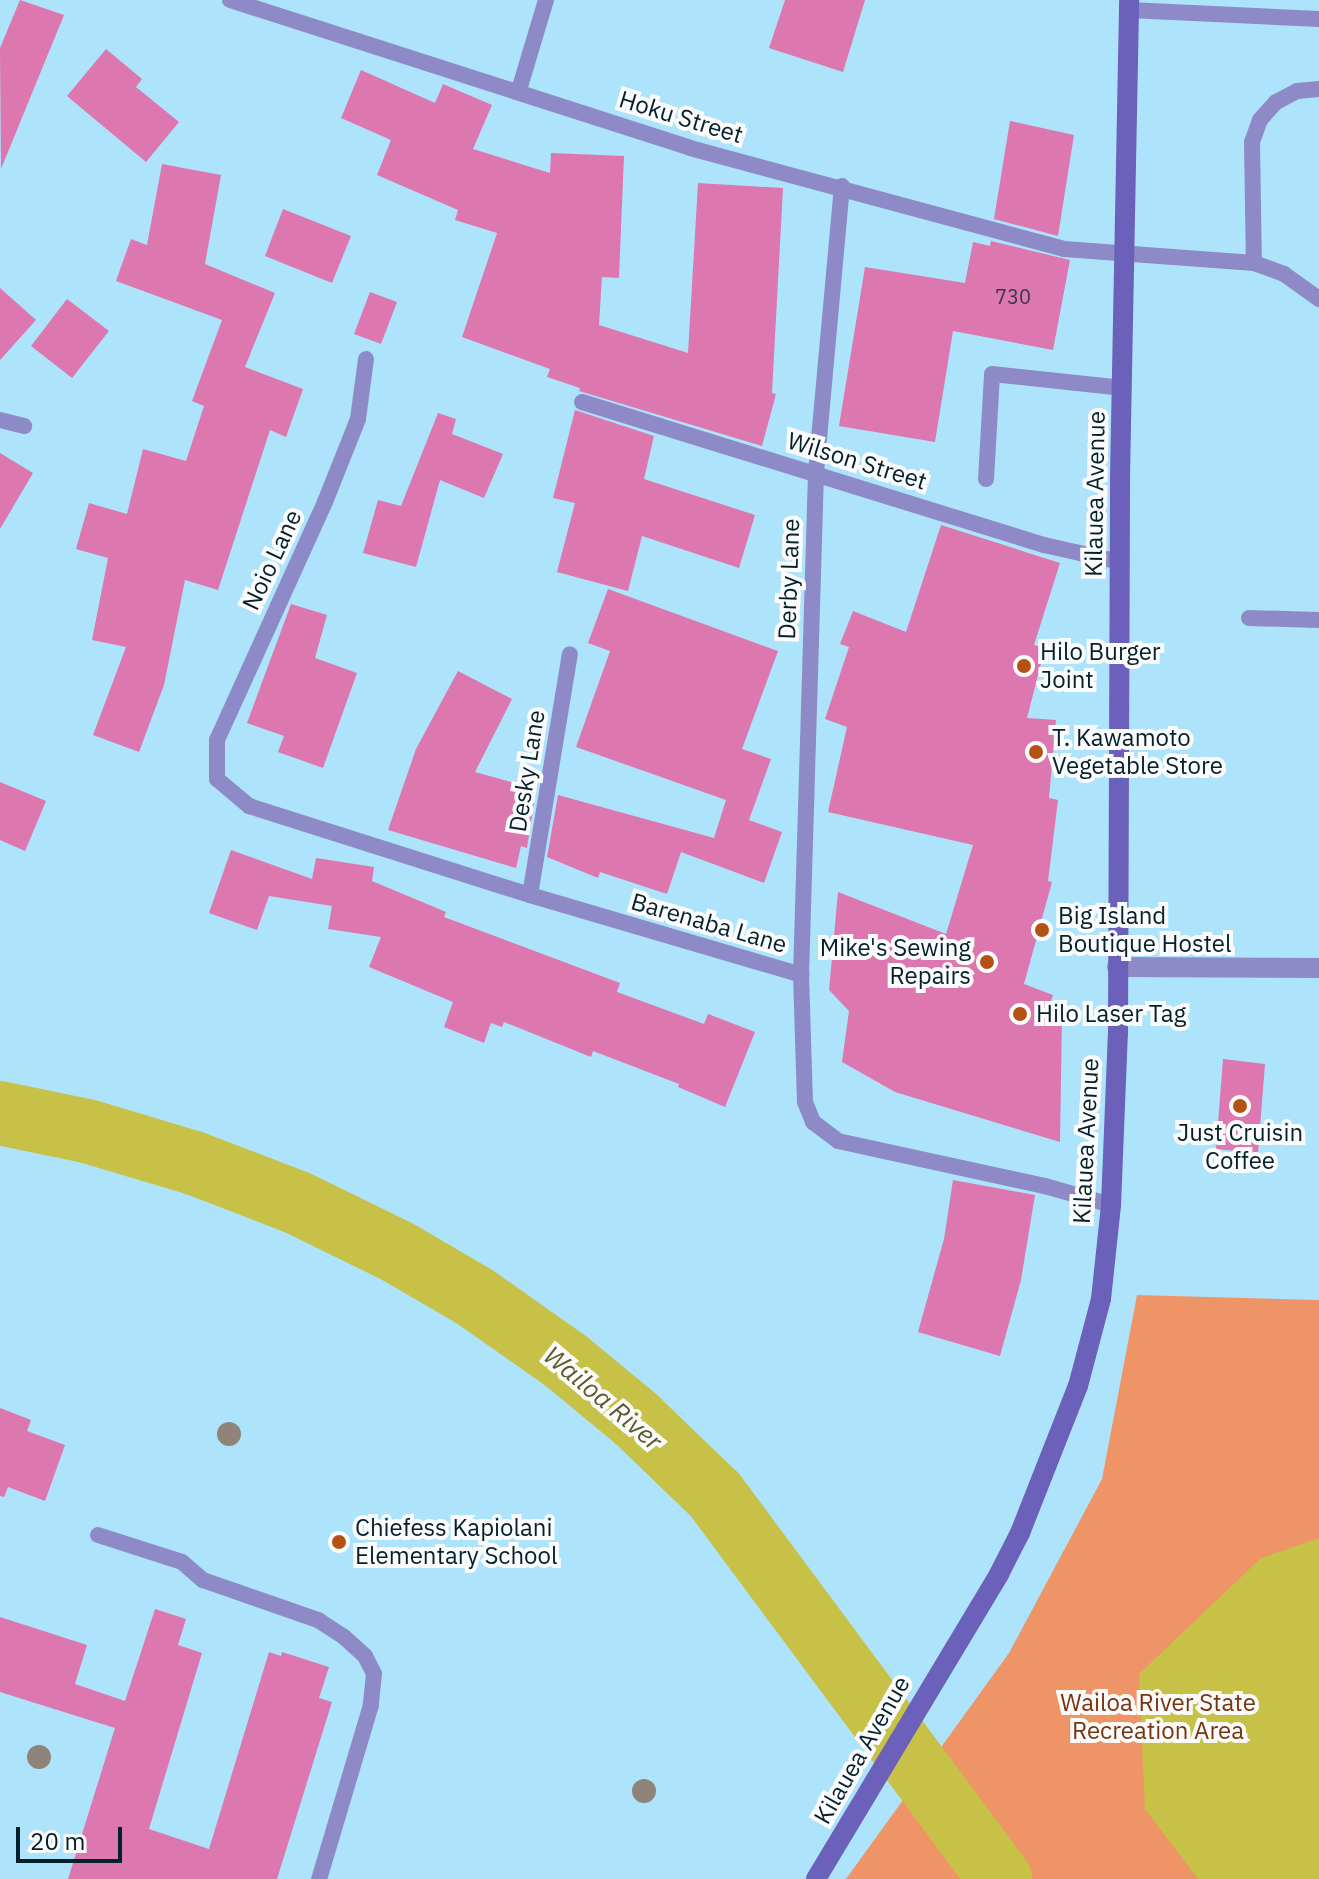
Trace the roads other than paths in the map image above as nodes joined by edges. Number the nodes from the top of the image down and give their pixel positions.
1 (230, 0) edge
2 (546, 0) edge
3 (1129, 5) edge
4 (1319, 19) edge
5 (1319, 89) edge
6 (519, 90) junction
7 (842, 186) junction
8 (1125, 256) junction
9 (1254, 263) junction
10 (1319, 299) edge
11 (366, 359) dead end
12 (1123, 388) junction
13 (582, 402) dead end
14 (0, 420) edge
15 (24, 426) dead end
16 (816, 473) junction
17 (986, 479) dead end
18 (1120, 562) junction
19 (1249, 618) dead end
20 (1319, 620) edge
21 (570, 654) dead end
22 (217, 779) joint
23 (530, 895) junction
24 (1117, 967) junction
25 (1319, 968) edge
26 (801, 975) junction
27 (1111, 1205) junction
28 (98, 1535) dead end
29 (817, 1878) edge
30 (319, 1879) edge

1 - 6 lane, Hoku Street
2 - 6 lane
3 - 4 lane
3 - 8 street, Kilauea Avenue
5 - 9 lane
6 - 7 lane, Hoku Street
7 - 8 lane, Hoku Street
7 - 16 lane, Derby Lane
8 - 9 lane, Hoku Street
8 - 12 street, Kilauea Avenue
9 - 10 lane
11 - 22 lane, Noio Lane
12 - 17 lane
12 - 18 street, Kilauea Avenue
13 - 16 lane, Wilson Street
14 - 15 lane
16 - 18 lane, Wilson Street
16 - 26 lane, Derby Lane
18 - 24 street, Kilauea Avenue
19 - 20 lane
21 - 23 lane, Desky Lane
22 - 23 lane, Barenaba Lane
23 - 26 lane, Barenaba Lane
24 - 25 street
24 - 27 street, Kilauea Avenue
26 - 27 lane, Barenaba Lane
27 - 29 street, Kilauea Avenue
28 - 30 lane

